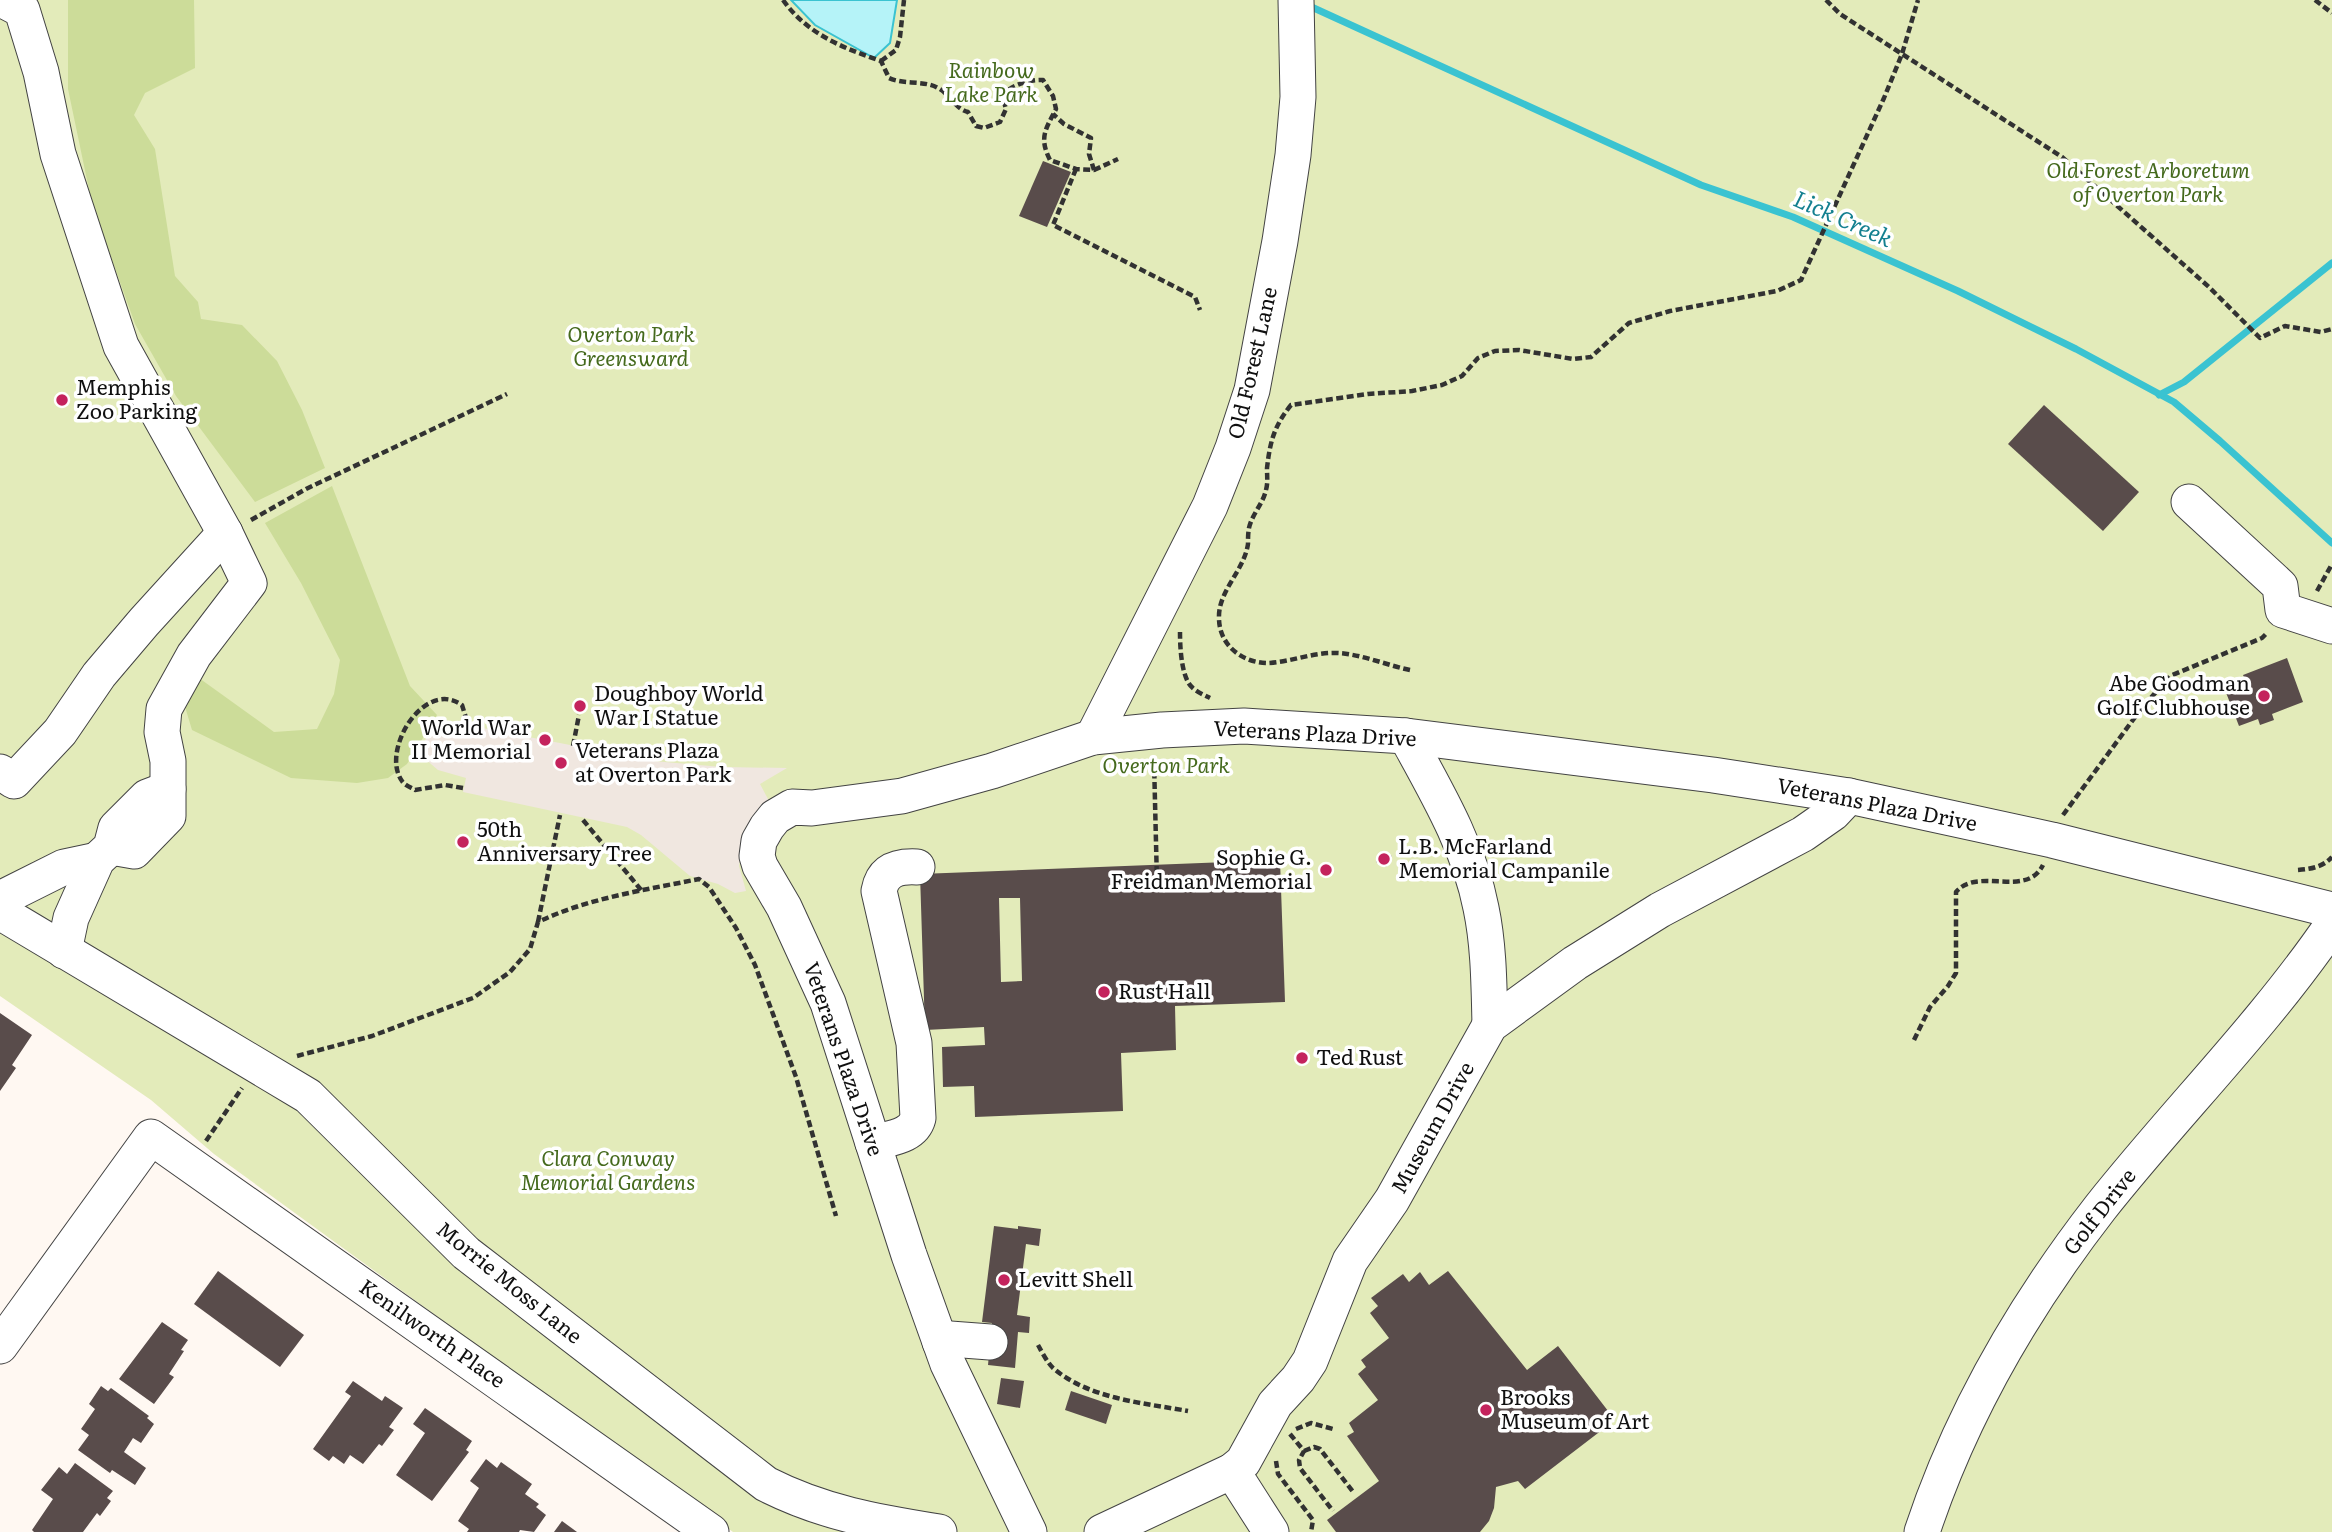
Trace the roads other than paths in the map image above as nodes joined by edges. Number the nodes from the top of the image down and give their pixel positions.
1 (3, 0) edge
2 (1296, 0) edge
3 (2189, 502) dead end
4 (225, 533) junction
5 (2332, 626) edge
6 (1406, 736) junction
7 (1093, 737) junction
8 (0, 772) edge
9 (1849, 796) junction
10 (104, 853) junction
11 (917, 867) dead end
12 (0, 899) edge
13 (2332, 910) edge
14 (0, 912) edge
15 (2332, 925) edge
16 (64, 951) junction
17 (1490, 1026) junction
18 (873, 1143) junction
19 (940, 1342) junction
20 (990, 1342) dead end
21 (0, 1346) edge
22 (1232, 1471) junction
23 (711, 1532) edge
24 (939, 1532) edge
25 (1029, 1532) edge
26 (1102, 1532) edge
27 (1271, 1532) edge
28 (1922, 1532) edge

1 - 4 street
2 - 7 street, Old Forest Lane
3 - 5 street
4 - 8 street
4 - 10 street
6 - 7 street, Veterans Plaza Drive
6 - 9 street, Veterans Plaza Drive
6 - 17 street
7 - 18 street, Veterans Plaza Drive
9 - 13 street, Veterans Plaza Drive
9 - 17 street, Museum Drive
10 - 12 street
10 - 16 street
11 - 18 street
14 - 16 street, Morrie Moss Lane
15 - 28 street, Golf Drive
16 - 24 street, Morrie Moss Lane
17 - 22 street, Museum Drive
18 - 19 street, Veterans Plaza Drive
19 - 20 street
19 - 25 street, Veterans Plaza Drive
21 - 23 street, Kenilworth Place
22 - 26 street, Museum Drive
22 - 27 street

